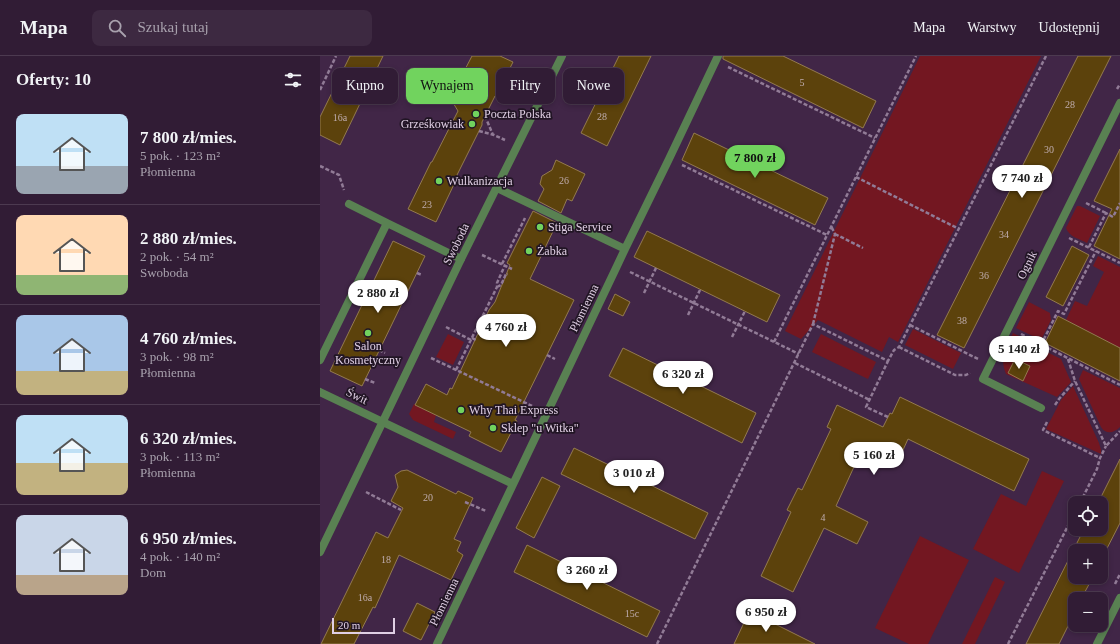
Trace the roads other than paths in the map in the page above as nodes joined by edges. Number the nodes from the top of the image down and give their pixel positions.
1 (562, 56) edge
2 (716, 59) edge
3 (1120, 103) edge
4 (498, 188) junction
5 (349, 204) road end
6 (387, 222) junction
7 (625, 249) junction
8 (462, 259) junction
9 (320, 360) edge
10 (320, 392) edge
11 (1041, 408) dead end
12 (383, 422) junction
13 (513, 484) junction
14 (320, 552) edge
15 (1120, 598) edge
16 (437, 644) edge
17 (1097, 644) edge

1 - 4 street, Swoboda
2 - 7 street, Płomienna
3 - 11 street, Ognik
4 - 7 street
4 - 8 street, Swoboda
5 - 6 street
6 - 8 street
6 - 9 street
7 - 13 street, Płomienna
8 - 12 street, Swoboda
10 - 12 street, Świt
12 - 13 street
12 - 14 street, Swoboda
13 - 16 street, Płomienna
15 - 17 street

